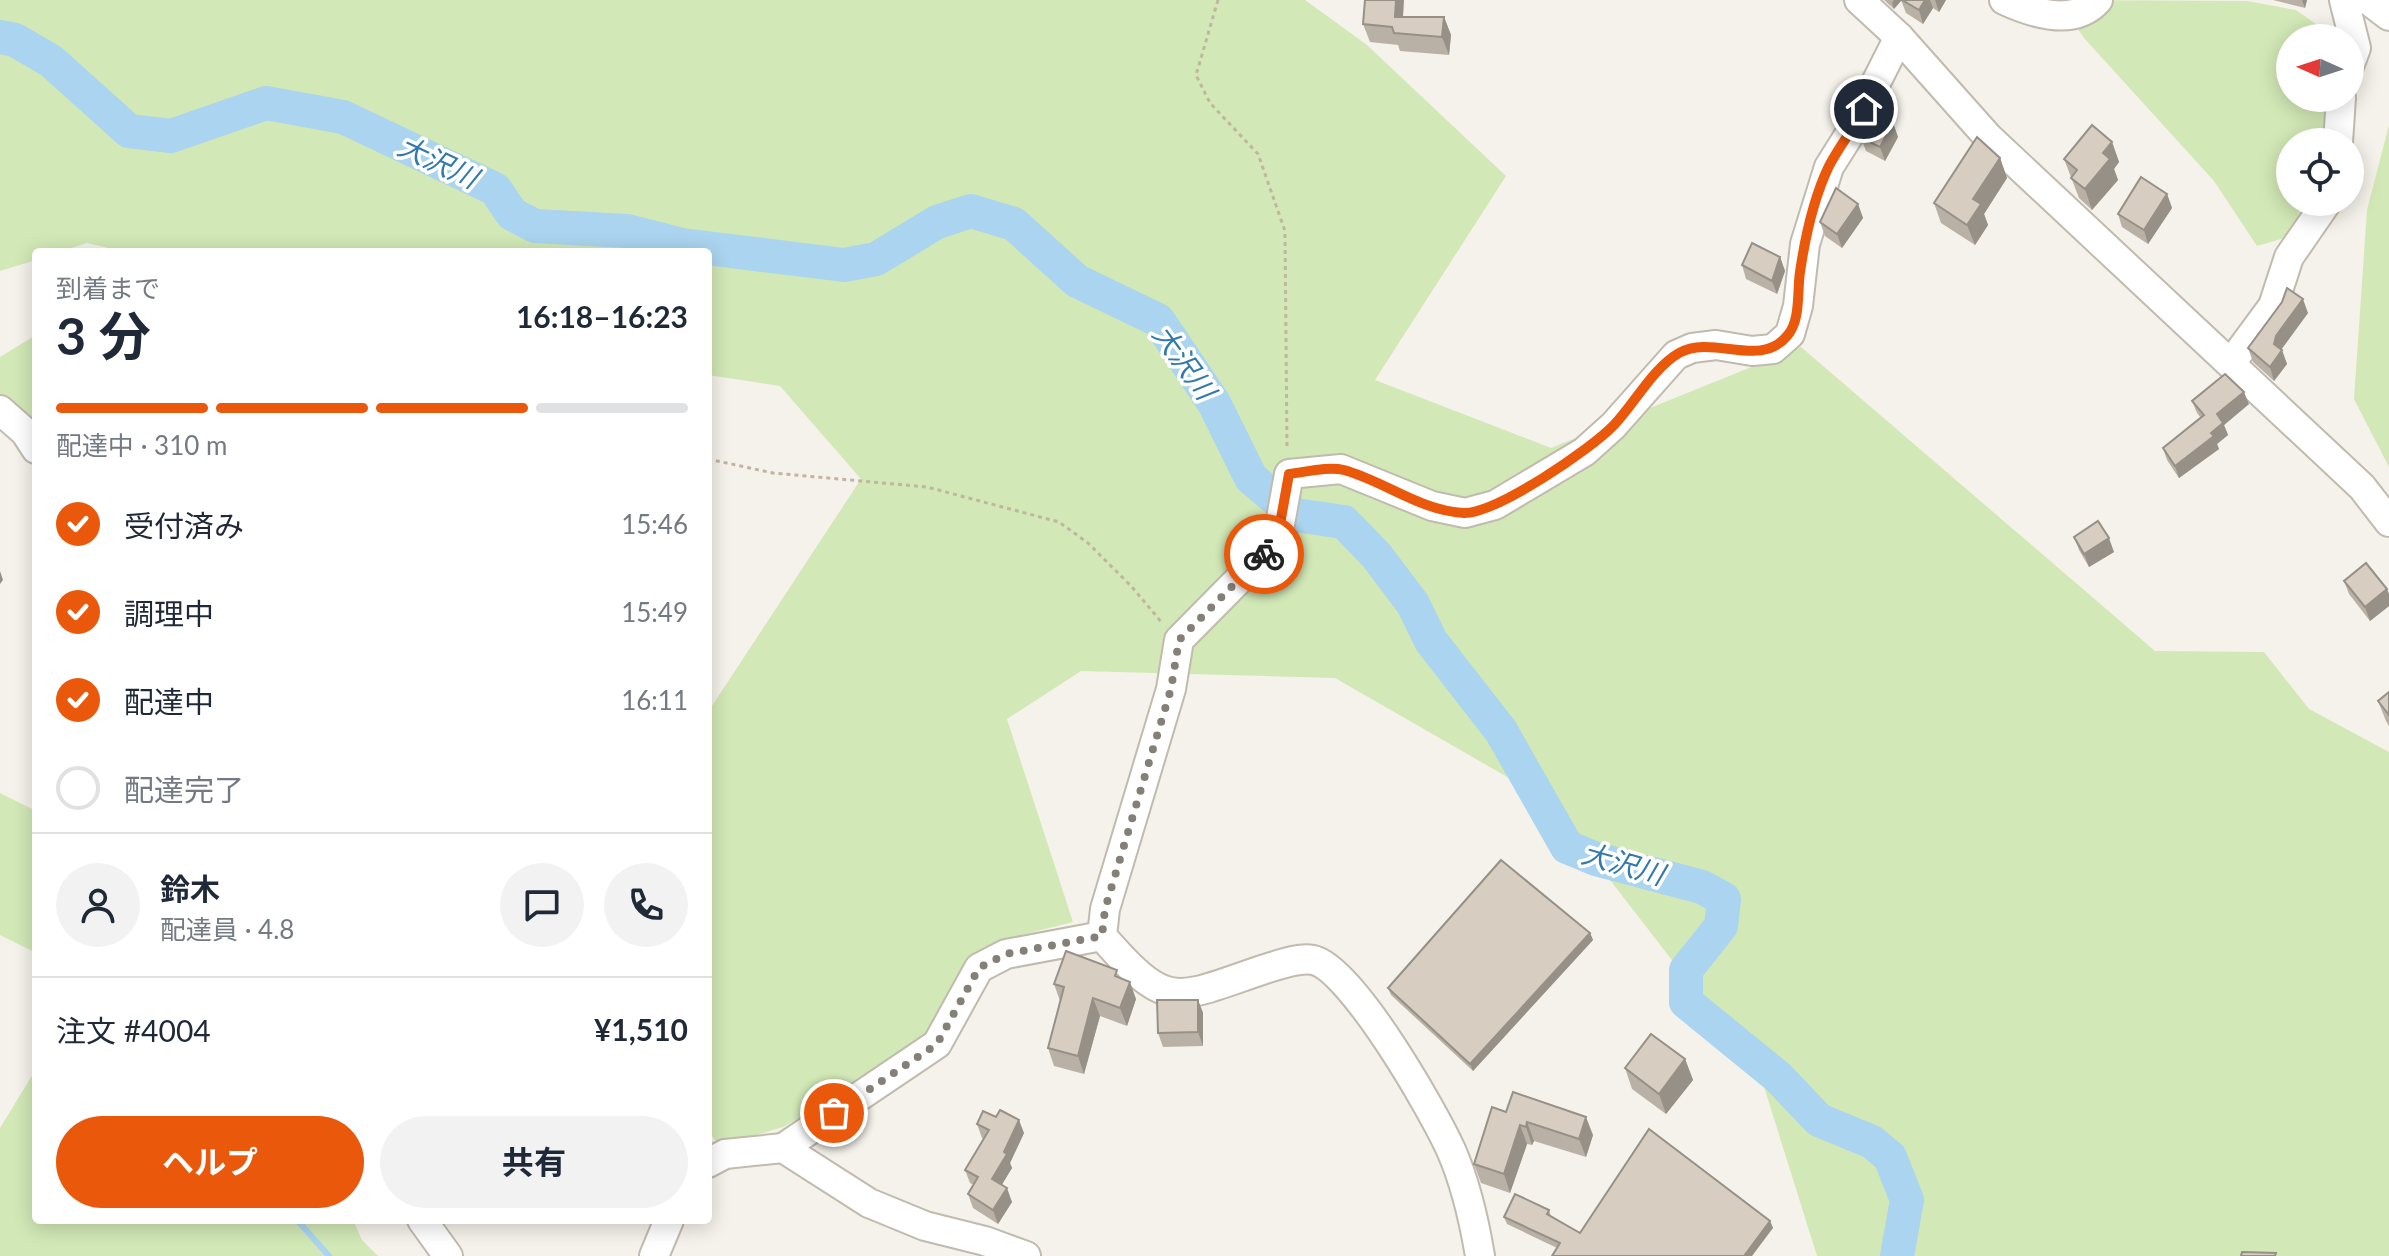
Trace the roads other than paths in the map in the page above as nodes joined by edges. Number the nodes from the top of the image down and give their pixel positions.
1 (1859, 0) edge
2 (2004, 0) edge
3 (2098, 0) edge
4 (2344, 0) edge
5 (2368, 0) edge
6 (2389, 16) edge
7 (2350, 24) edge
8 (1899, 37) junction
9 (2317, 216) edge
10 (2231, 363) junction
11 (0, 410) edge
12 (32, 443) edge
13 (2362, 487) junction
14 (2389, 498) edge
15 (2389, 522) edge
16 (1102, 936) junction
17 (783, 1148) junction
18 (712, 1161) edge
19 (425, 1224) edge
20 (667, 1224) edge
21 (448, 1256) edge
22 (654, 1256) edge
23 (1026, 1256) edge
24 (1480, 1256) edge

1 - 8 street
2 - 3 street
4 - 7 street
5 - 6 street
8 - 10 street
8 - 16 street
9 - 10 street
10 - 13 street
11 - 12 street
13 - 14 street
13 - 15 street
16 - 17 street
16 - 24 street
17 - 18 street
17 - 23 street
19 - 21 street
20 - 22 street

